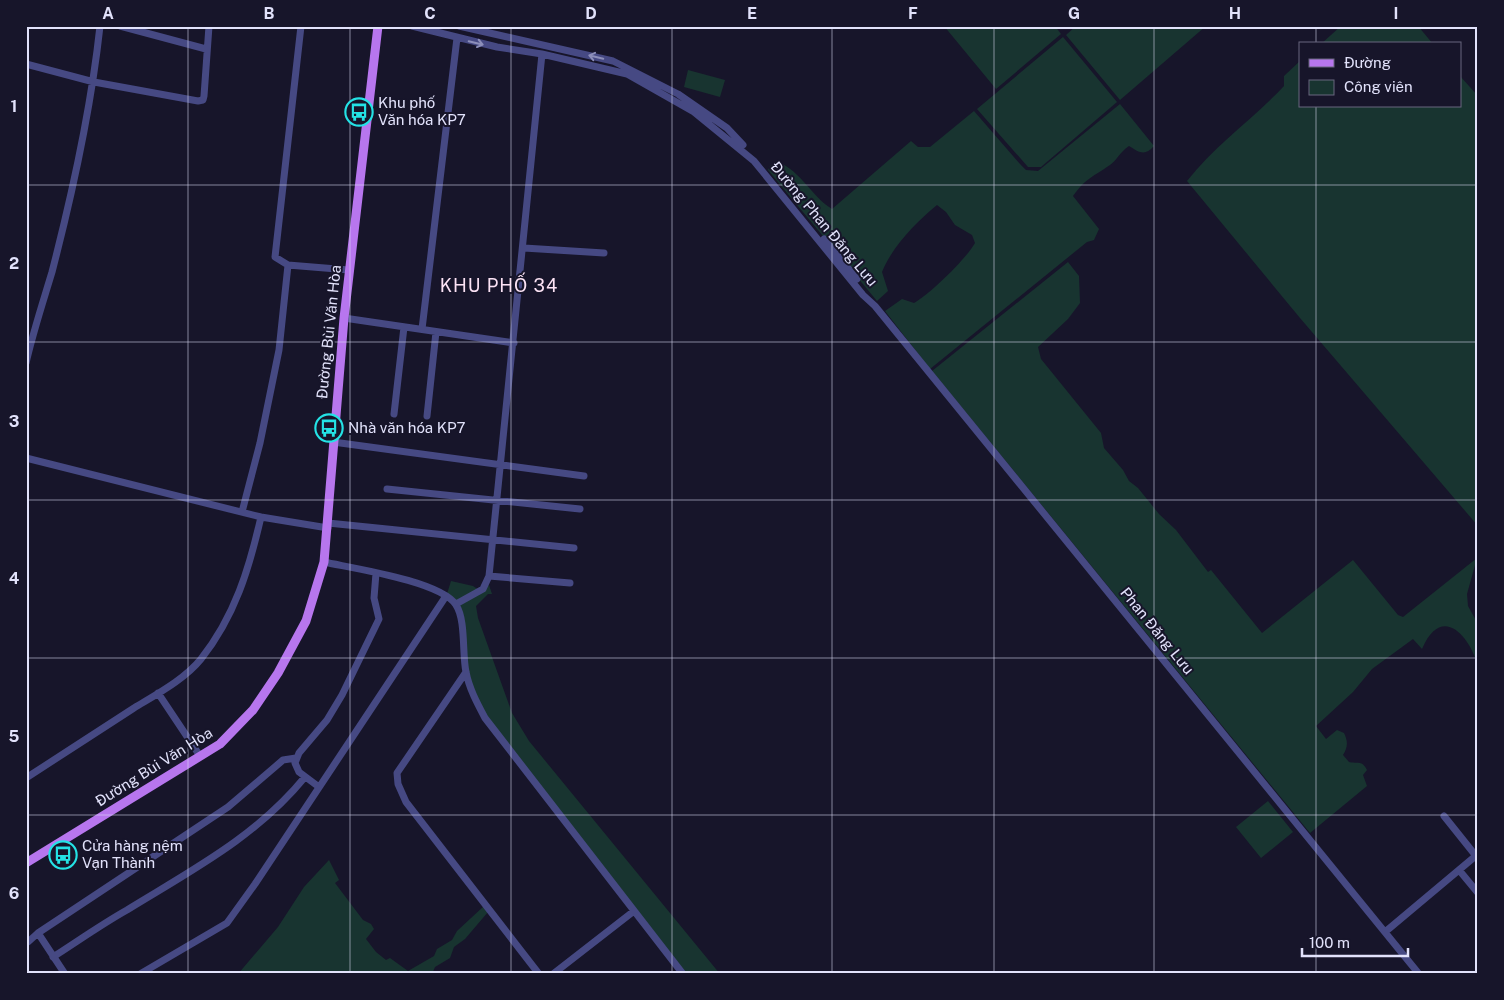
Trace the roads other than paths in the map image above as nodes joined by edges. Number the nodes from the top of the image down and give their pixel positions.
1 (100, 26) edge
2 (120, 26) edge
3 (209, 26) edge
4 (301, 26) edge
5 (378, 26) edge
6 (412, 26) edge
7 (460, 26) edge
8 (457, 38) junction
9 (206, 49) junction
10 (542, 54) junction
11 (26, 64) edge
12 (642, 79) junction
13 (94, 82) junction
14 (524, 248) junction
15 (604, 253) dead end
16 (288, 265) junction
17 (349, 270) junction
18 (876, 306) joint
19 (344, 318) junction
20 (404, 327) junction
21 (422, 330) junction
22 (436, 332) junction
23 (514, 344) junction
24 (26, 363) edge
25 (394, 414) dead end
26 (426, 416) dead end
27 (332, 442) junction
28 (26, 458) edge
29 (499, 464) junction
30 (584, 476) dead end
31 (387, 490) dead end
32 (495, 501) junction
33 (580, 510) dead end
34 (242, 512) junction
35 (260, 517) junction
36 (328, 526) junction
37 (491, 541) junction
38 (574, 548) dead end
39 (324, 562) junction
40 (376, 573) junction
41 (489, 576) junction
42 (570, 583) dead end
43 (446, 596) junction
44 (456, 604) junction
45 (466, 672) junction
46 (158, 693) junction
47 (200, 756) junction
48 (296, 758) junction
49 (305, 777) junction
50 (26, 778) edge
51 (319, 787) junction
52 (1444, 816) dead end
53 (1477, 855) edge
54 (26, 863) edge
55 (1459, 870) junction
56 (1478, 893) edge
57 (634, 911) junction
58 (1385, 932) junction
59 (38, 933) junction
60 (28, 942) dead end
61 (53, 957) junction
62 (61, 972) edge
63 (140, 974) edge
64 (539, 974) edge
65 (552, 974) edge
66 (683, 974) edge
67 (1419, 974) edge

1 - 13 street
2 - 9 street
3 - 9 street
4 - 16 street
5 - 17 main road, Đường Bùi Văn Hòa
6 - 8 street, Đường Phan Đăng Lưu
12 -> 7 street, Đường Phan Đăng Lưu
8 -> 10 street, Đường Phan Đăng Lưu
8 - 21 street
9 - 13 street
10 - 12 street, Đường Phan Đăng Lưu
10 - 14 street
11 - 13 street
12 - 18 street, Đường Phan Đăng Lưu
13 - 24 street
14 - 15 street
14 - 23 street
16 - 17 street
16 - 34 street
17 - 19 main road, Đường Bùi Văn Hòa
18 - 58 street, Phan Đăng Lưu
19 - 20 street
19 - 27 main road, Đường Bùi Văn Hòa
20 - 21 street
20 - 25 street
21 - 22 street
22 - 23 street
22 - 26 street
23 - 29 street
27 - 29 street
27 - 36 main road, Đường Bùi Văn Hòa
28 - 34 street
29 - 30 street
29 - 32 street
31 - 32 street
32 - 33 street
32 - 37 street
34 - 35 street
35 - 36 street
35 - 46 street
36 - 37 street
36 - 39 main road, Đường Bùi Văn Hòa
37 - 38 street
37 - 41 street
39 - 40 street
39 - 47 main road, Đường Bùi Văn Hòa
40 - 43 street
40 - 48 street
41 - 42 street
41 - 44 street
43 - 44 street
43 - 51 street
44 - 45 street
45 - 57 street
45 - 64 street
46 - 47 street
46 - 50 street
47 - 54 main road, Đường Bùi Văn Hòa
48 - 49 street
48 - 59 street
49 - 51 street
49 - 61 street
51 - 63 street
52 - 53 street
53 - 55 street
55 - 56 street
55 - 58 street
57 - 65 street
57 - 66 street
58 - 67 street, Phan Đăng Lưu
59 - 60 street
59 - 61 street
61 - 62 street

